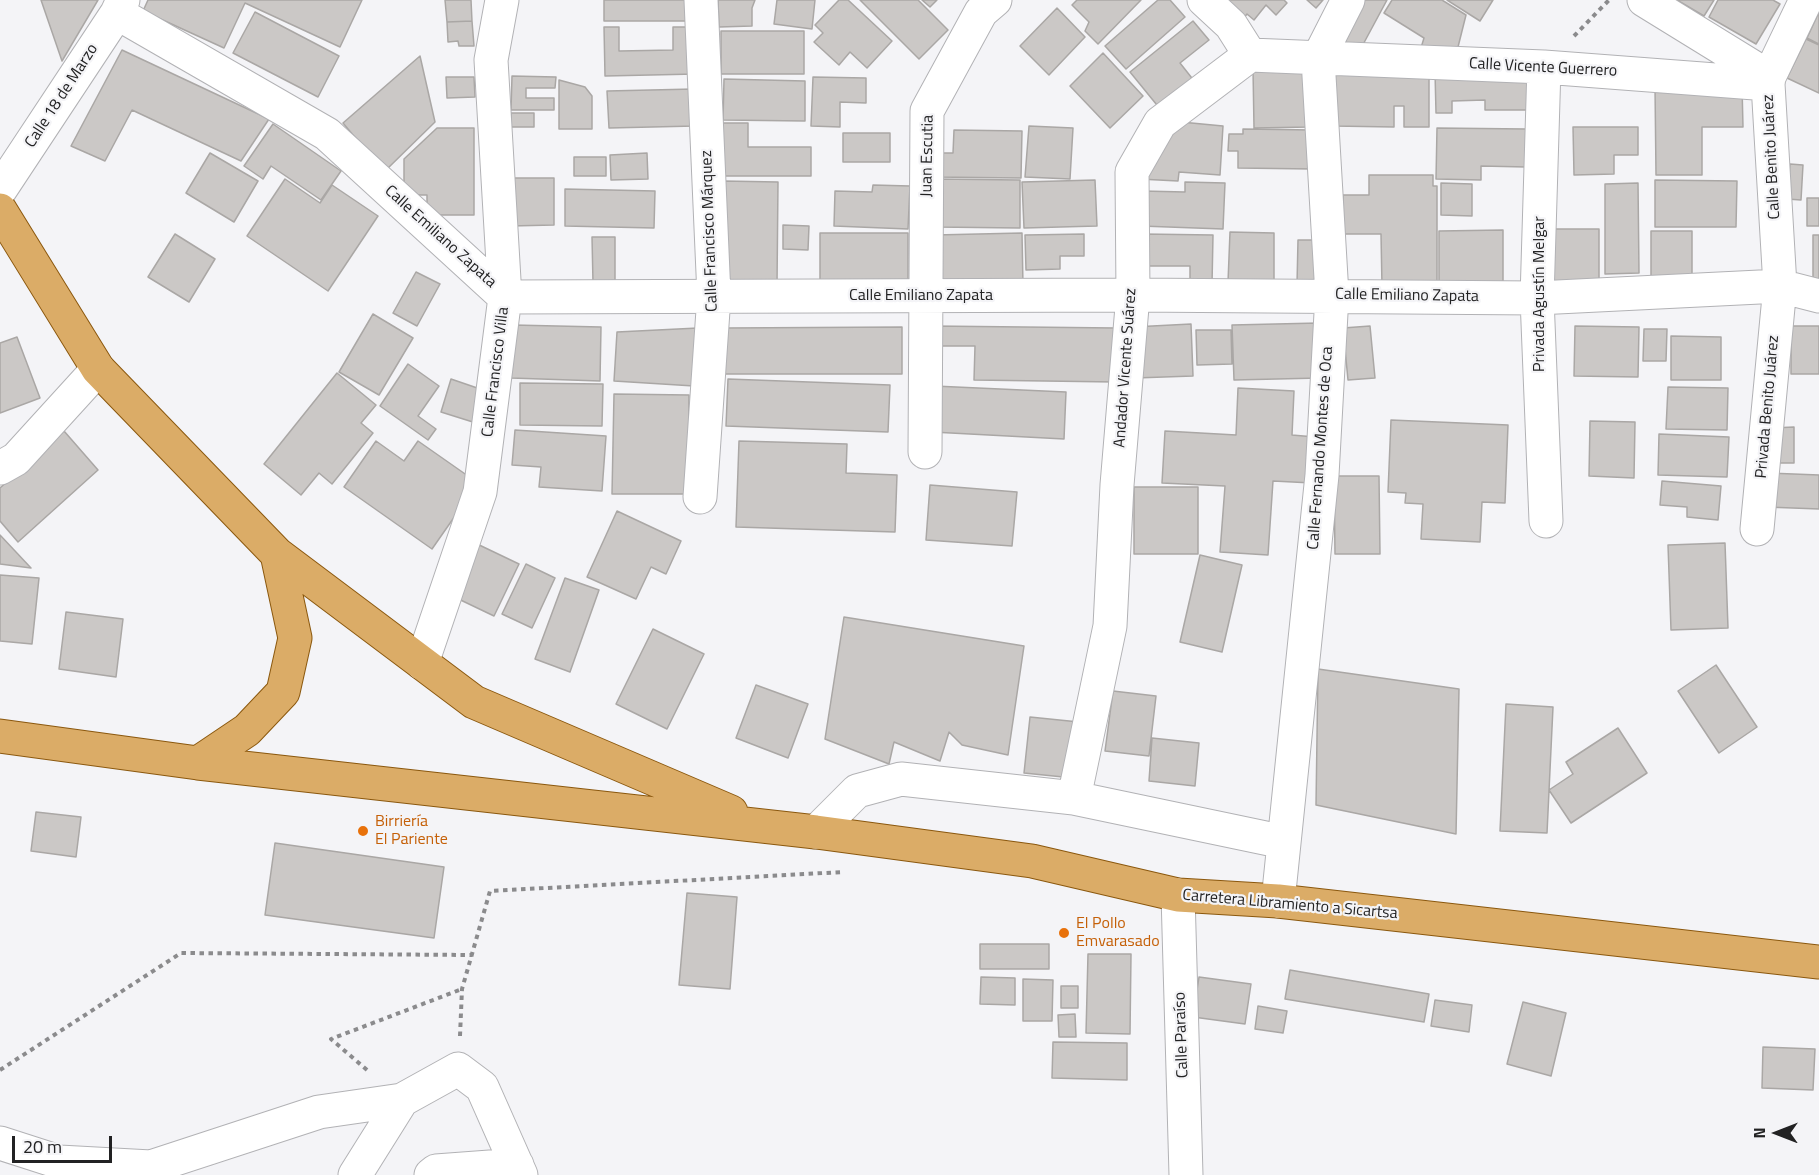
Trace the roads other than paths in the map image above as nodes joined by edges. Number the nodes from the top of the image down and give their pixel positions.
1 (502, 0) edge
2 (701, 0) edge
3 (995, 0) edge
4 (1204, 0) edge
5 (1348, 0) edge
6 (1644, 0) edge
7 (1806, 0) edge
8 (120, 6) edge
9 (1250, 55) junction
10 (1318, 59) junction
11 (1544, 67) junction
12 (1768, 81) junction
13 (0, 190) edge
14 (0, 210) edge
15 (1779, 286) junction
16 (927, 295) junction
17 (1133, 295) junction
18 (1332, 295) junction
19 (714, 296) junction
20 (1819, 296) edge
21 (505, 297) junction
22 (1537, 297) junction
23 (98, 369) junction
24 (925, 452) dead end
25 (0, 468) edge
26 (700, 497) dead end
27 (1546, 521) dead end
28 (1757, 529) dead end
29 (277, 554) junction
30 (422, 663) junction
31 (0, 736) edge
32 (198, 763) junction
33 (1074, 798) junction
34 (765, 826) junction
35 (816, 832) junction
36 (1284, 842) junction
37 (1179, 895) junction
38 (1278, 901) junction
39 (1819, 962) edge
40 (402, 1100) junction
41 (0, 1143) edge
42 (519, 1170) edge
43 (355, 1175) edge
44 (431, 1175) edge
45 (1186, 1175) edge

1 - 21 street, Calle Francisco Villa
2 - 19 street, Calle Francisco Márquez
3 - 16 street, Juan Escutia
4 - 9 street
5 - 10 street
6 - 12 street
7 - 12 street, Calle Benito Juárez
8 - 13 street, Calle 18 de Marzo
8 - 21 street, Calle Emiliano Zapata
9 - 10 street
9 - 17 street, Andador Vicente Suárez
10 - 11 street, Calle Vicente Guerrero
10 - 18 street, Calle Fernando Montes de Oca
11 - 12 street, Calle Vicente Guerrero
11 - 22 street, Privada Agustín Melgar
12 - 15 street, Calle Benito Juárez
14 - 23 main road
15 - 20 street, Calle Emiliano Zapata
15 - 22 street, Calle Emiliano Zapata
15 - 28 street, Privada Benito Juárez
16 - 17 street, Calle Emiliano Zapata
16 - 19 street, Calle Emiliano Zapata
16 - 24 street, Juan Escutia
17 - 18 street, Calle Emiliano Zapata
17 - 33 street, Andador Vicente Suárez
18 - 22 street, Calle Emiliano Zapata
18 - 36 street, Calle Fernando Montes de Oca
19 - 21 street, Calle Emiliano Zapata
19 - 26 street, Calle Francisco Márquez
21 - 30 street, Calle Francisco Villa
22 - 27 street, Privada Agustín Melgar
23 - 25 street
23 - 29 main road
29 - 30 main road
29 - 32 main road
30 - 34 main road
31 - 32 main road, Carretera Libramiento a Sicartsa
32 - 34 main road, Carretera Libramiento a Sicartsa
33 - 35 street
33 - 36 street
34 - 35 main road, Carretera Libramiento a Sicartsa
35 - 37 main road, Carretera Libramiento a Sicartsa
36 - 38 street, Calle Fernando Montes de Oca
37 - 38 main road, Carretera Libramiento a Sicartsa
37 - 45 street, Calle Paraíso
38 - 39 main road, Carretera Libramiento a Sicartsa
40 - 41 street
40 - 42 street
40 - 43 street
42 - 44 street

